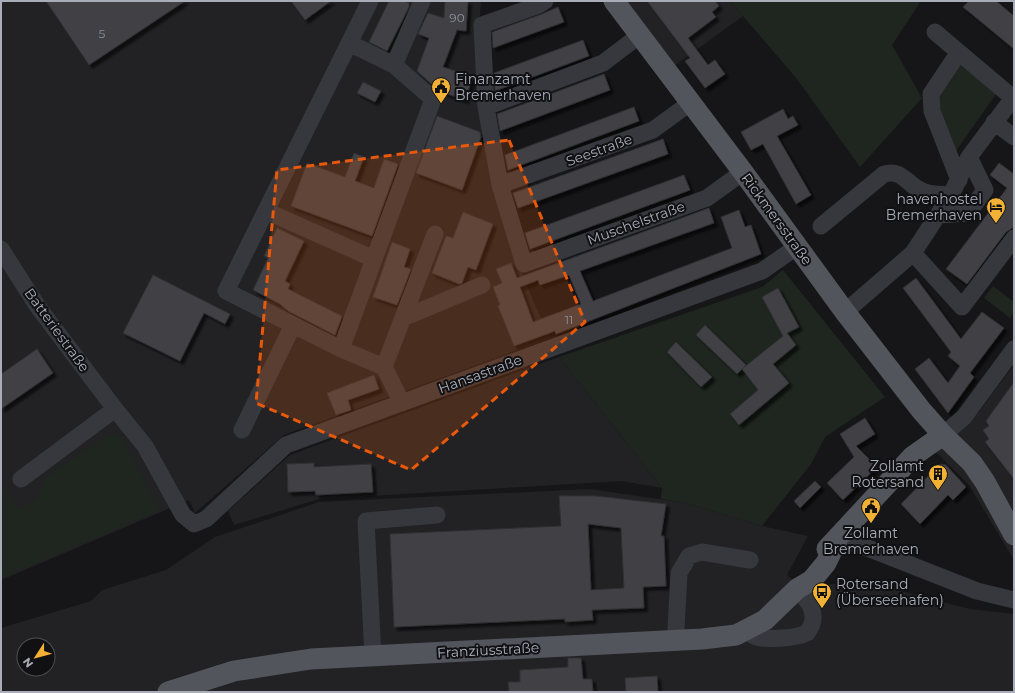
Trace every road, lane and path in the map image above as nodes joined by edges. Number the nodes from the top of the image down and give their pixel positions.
1 (370, 1) edge
2 (422, 1) edge
3 (545, 1) edge
4 (614, 1) edge
5 (935, 32) dead end
6 (640, 35) junction
7 (349, 43) junction
8 (959, 52) junction
9 (394, 65) junction
10 (690, 103) junction
11 (486, 107) junction
12 (994, 122) junction
13 (1014, 138) edge
14 (969, 158) junction
15 (743, 172) junction
16 (959, 180) junction
17 (500, 185) junction
18 (951, 195) junction
19 (266, 211) junction
20 (939, 216) junction
21 (821, 226) dead end
22 (435, 234) dead end
23 (1013, 242) edge
24 (798, 246) junction
25 (1, 249) edge
26 (913, 253) junction
27 (374, 258) junction
28 (482, 285) dead end
29 (845, 312) junction
30 (403, 318) junction
31 (294, 325) junction
32 (341, 349) junction
33 (1014, 349) edge
34 (384, 367) junction
35 (402, 403) junction
36 (115, 409) junction
37 (242, 430) dead end
38 (942, 435) junction
39 (21, 479) dead end
40 (183, 515) joint
41 (437, 515) dead end
42 (1014, 535) edge
43 (837, 540) junction
44 (750, 560) dead end
45 (797, 590) junction
46 (1014, 600) edge
47 (746, 631) junction
48 (678, 640) junction
49 (373, 656) junction
50 (168, 692) edge

1 - 7 street
2 - 9 street
3 - 11 street
4 - 6 main road, Rickmersstraße
5 - 8 street
6 - 10 main road, Rickmersstraße
6 - 11 street
7 - 9 street
7 - 19 street
8 - 12 street
8 - 16 street
9 - 27 street
10 - 15 main road, Rickmersstraße
10 - 17 street, Seestraße
11 - 17 street
12 - 13 street
12 - 14 street
14 - 16 street
14 - 20 street
15 - 17 street, Muschelstraße
15 - 24 main road, Rickmersstraße
16 - 18 street
18 - 20 street
18 - 21 street
19 - 27 street
19 - 31 street
20 - 26 street
22 - 30 street
23 - 26 street
24 - 29 main road, Rickmersstraße
24 - 35 street, Hansastraße
25 - 36 street, Batteriestraße
26 - 29 street
27 - 32 street
28 - 30 street
29 - 38 main road, Rickmersstraße
30 - 34 street
31 - 32 street
31 - 37 street
32 - 34 street
33 - 38 street
34 - 35 street
35 - 40 street, Hansastraße
36 - 39 street
36 - 40 street, Batteriestraße
38 - 42 main road, Rickmersstraße
38 - 43 main road, Franziusstraße
41 - 49 street
43 - 45 main road, Franziusstraße
43 - 46 street
44 - 48 street
45 - 47 main road, Franziusstraße
45 - 47 street
47 - 48 main road, Franziusstraße
48 - 49 main road, Franziusstraße
49 - 50 main road, Franziusstraße

